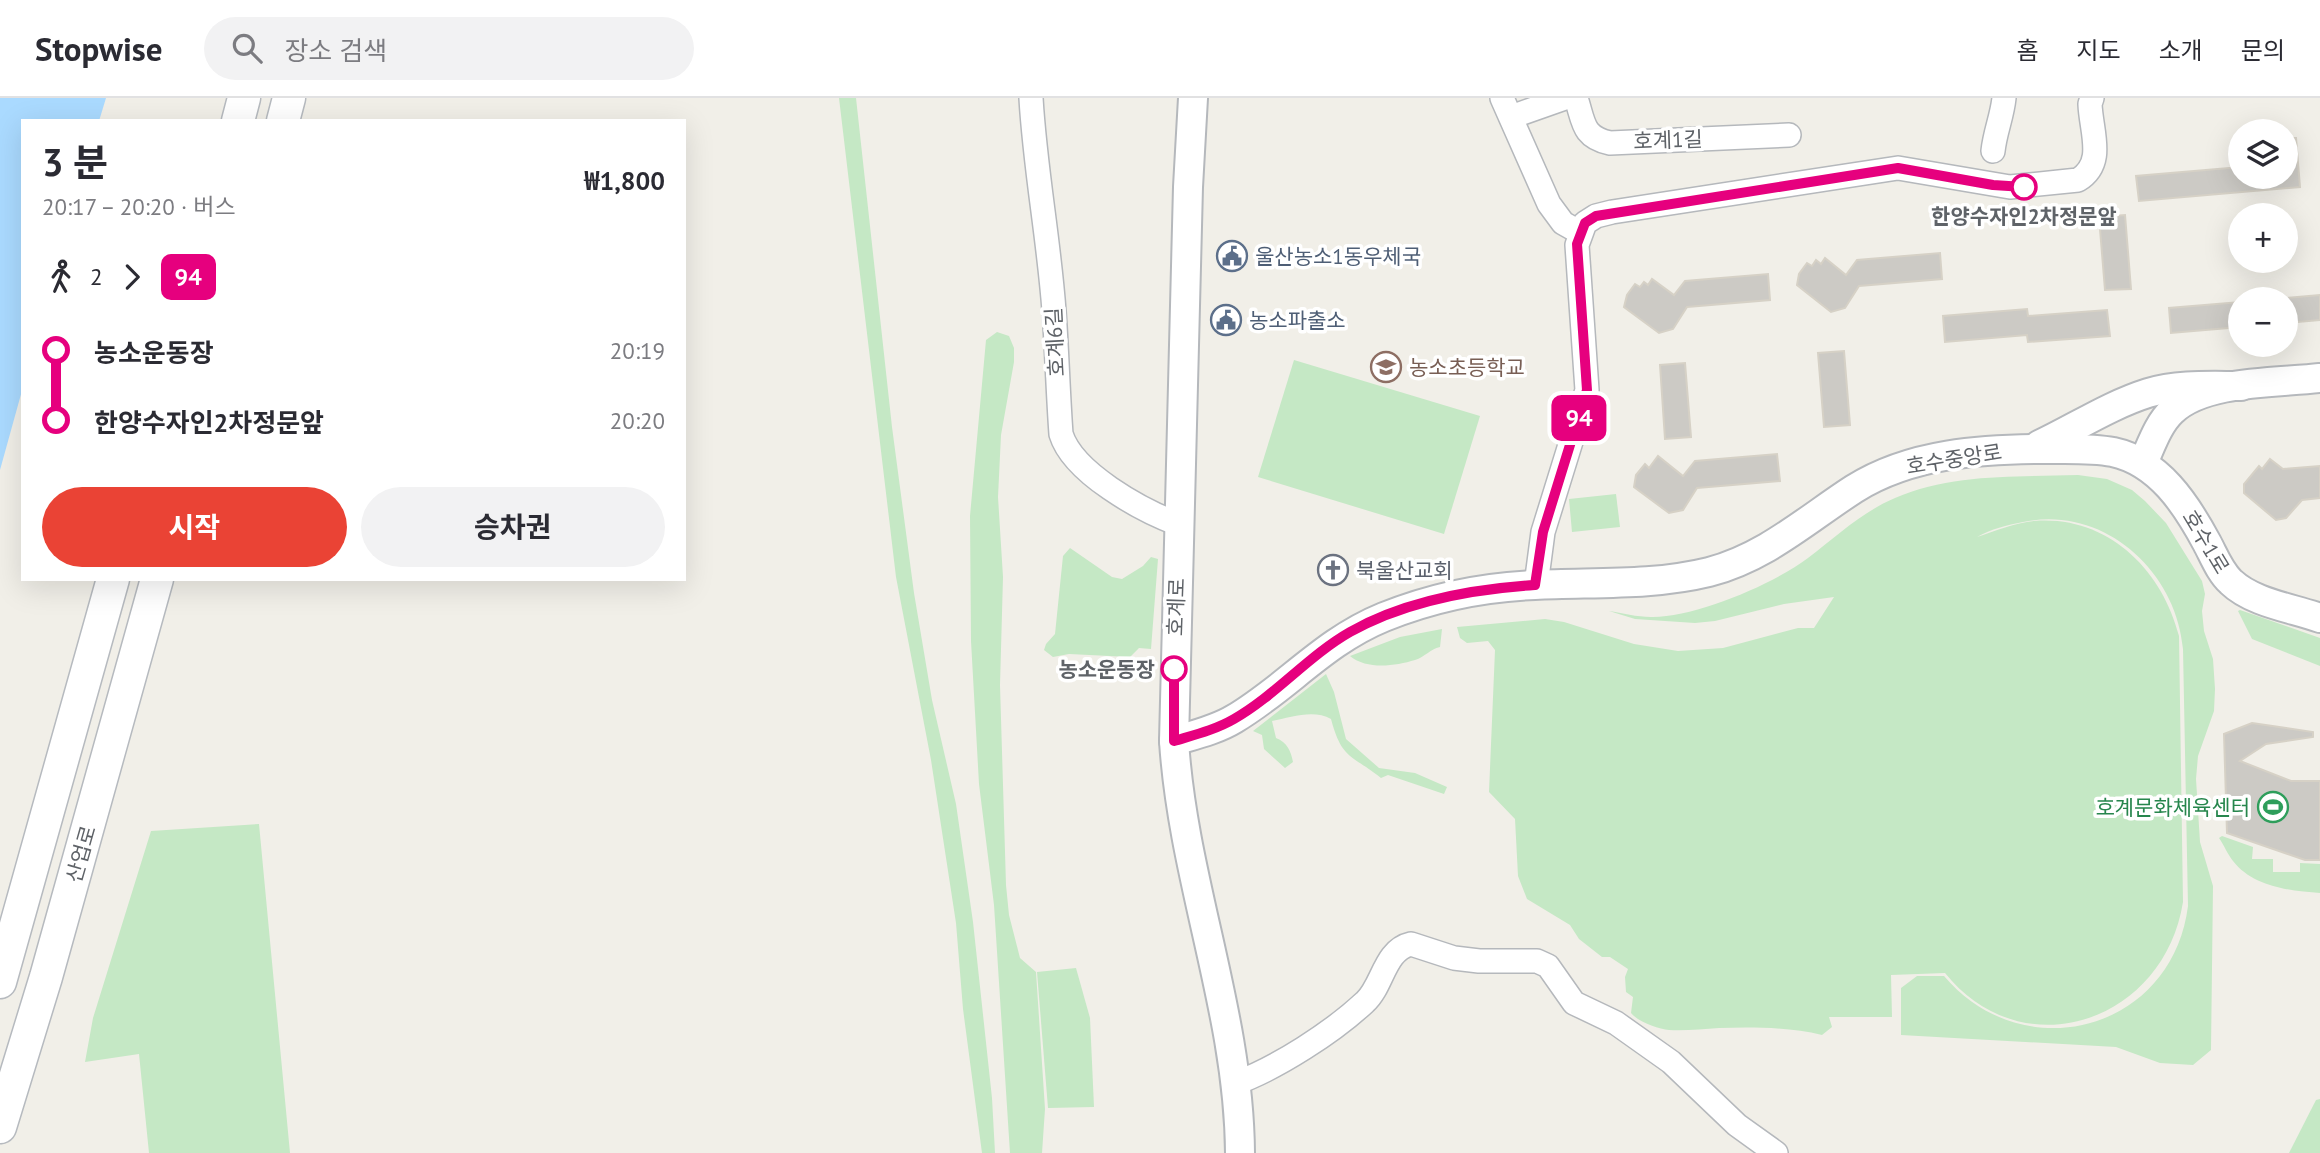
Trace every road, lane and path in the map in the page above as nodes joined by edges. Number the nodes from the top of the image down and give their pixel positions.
1 (244, 98) edge
2 (289, 98) edge
3 (1031, 98) edge
4 (1193, 98) edge
5 (1565, 98) edge
6 (1576, 98) edge
7 (2004, 98) edge
8 (2092, 98) edge
9 (1506, 108) edge
10 (239, 119) edge
11 (284, 119) edge
12 (1788, 135) dead end
13 (1993, 151) dead end
14 (1579, 232) junction
15 (2320, 378) edge
16 (2241, 386) junction
17 (2030, 449) junction
18 (2143, 463) junction
19 (1178, 524) junction
20 (112, 581) edge
21 (156, 581) edge
22 (1535, 585) junction
23 (2320, 618) edge
24 (1174, 741) junction
25 (0, 982) edge
26 (1236, 1083) junction
27 (0, 1128) edge
28 (1240, 1153) edge
29 (1776, 1153) edge

1 - 10 main road
2 - 11 main road
3 - 19 street, 호계6길
4 - 19 street, 호계로
5 - 9 street
6 - 12 street, 호계1길
7 - 13 street
8 - 14 street
9 - 14 street
14 - 22 street
15 - 16 street
16 - 17 street
16 - 18 street
17 - 18 street, 호수중앙로
17 - 22 street, 호수중앙로
18 - 23 street, 호수1로
19 - 24 street, 호계로
20 - 25 main road, 산업로
21 - 27 main road, 산업로
22 - 24 street, 호수중앙로
24 - 26 street, 호계로
26 - 28 street, 호계로
26 - 29 street

